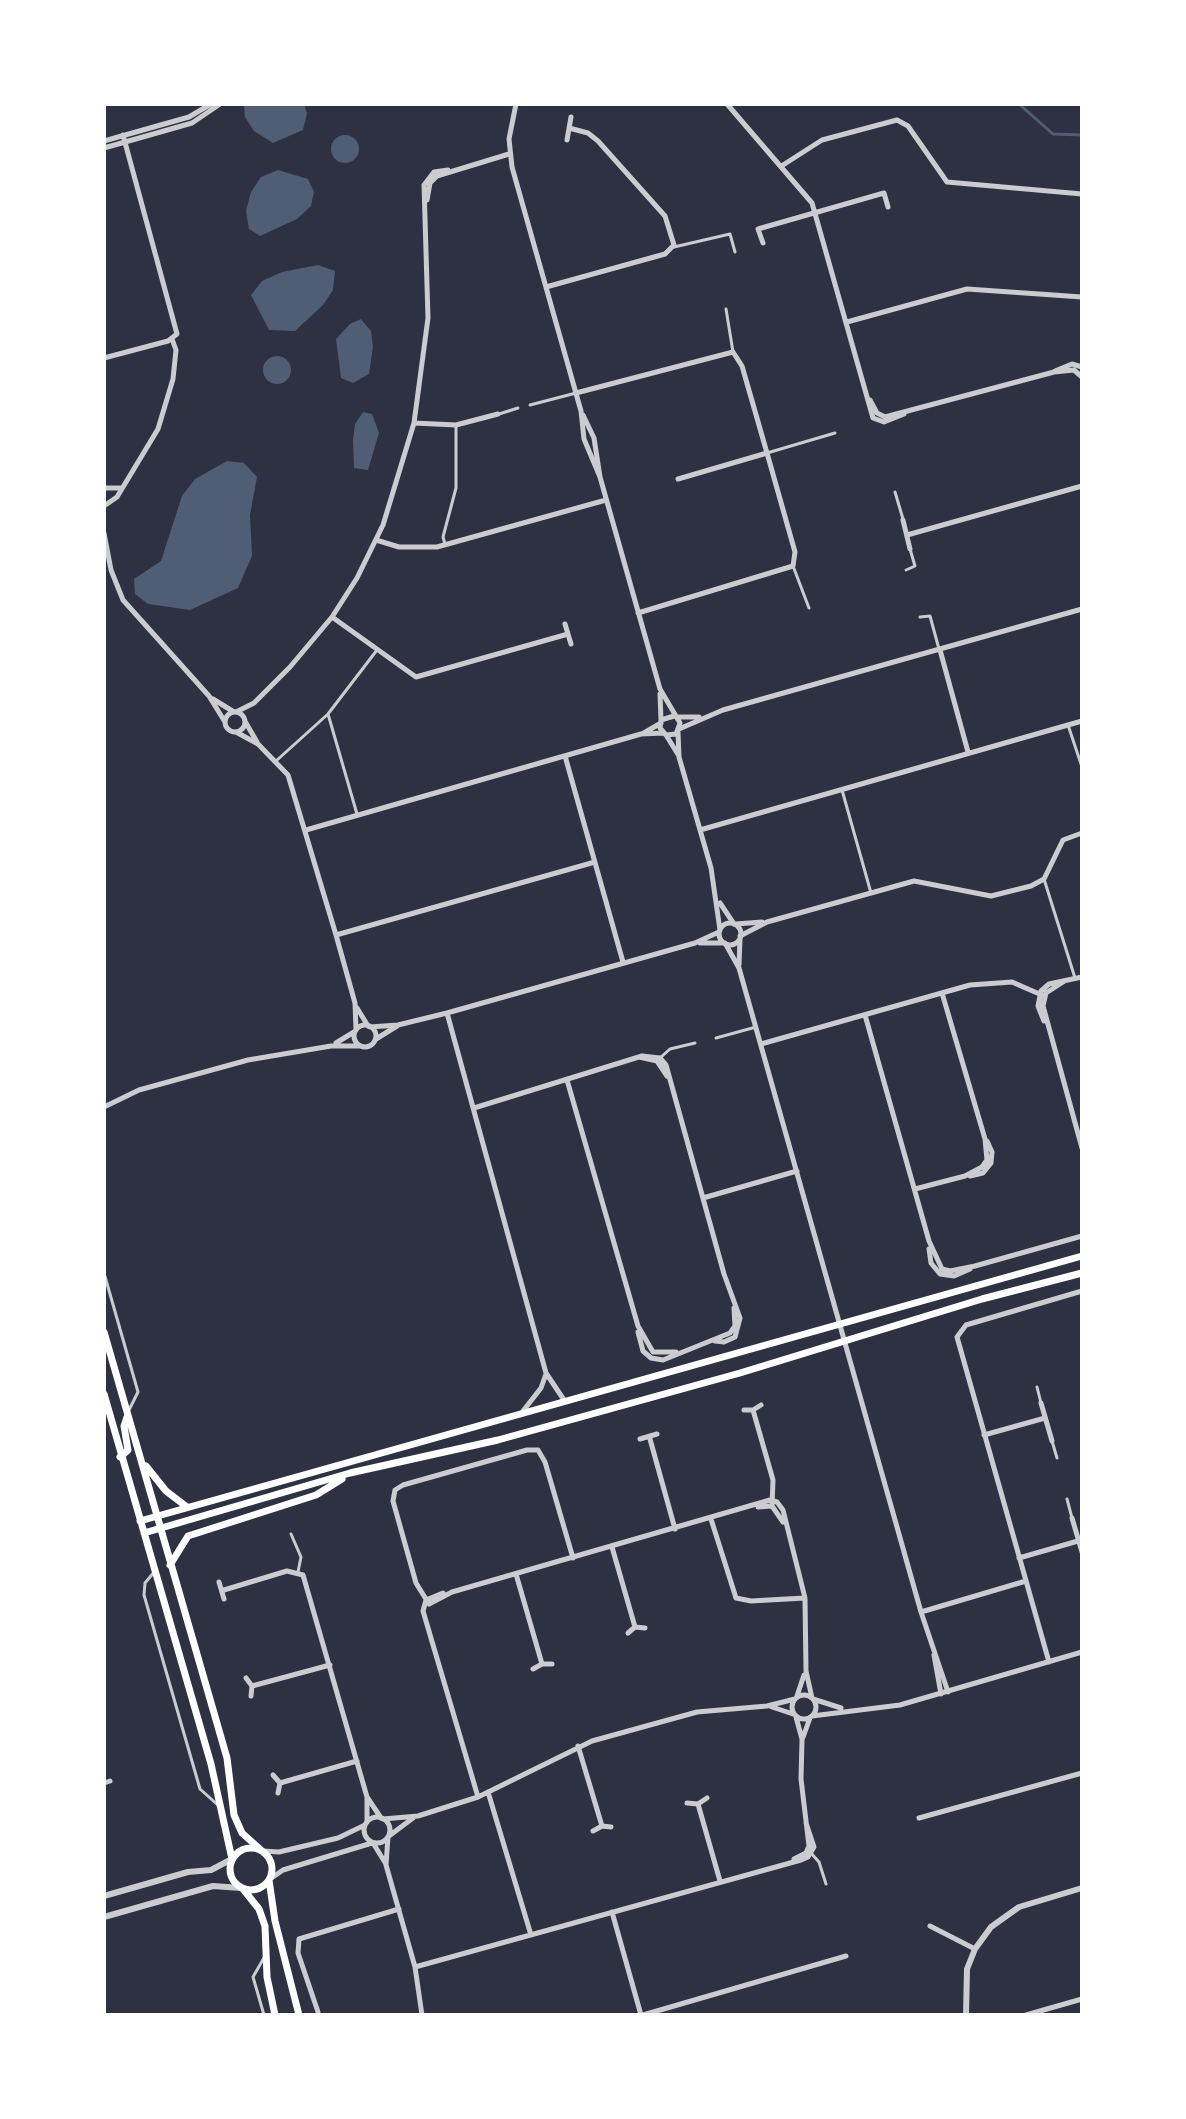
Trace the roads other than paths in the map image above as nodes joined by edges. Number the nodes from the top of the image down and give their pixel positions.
1 (211, 104) edge
2 (220, 104) edge
3 (516, 104) edge
4 (727, 104) edge
5 (571, 117) dead end
6 (569, 128) junction
7 (124, 138) junction
8 (567, 140) dead end
9 (104, 141) edge
10 (104, 148) edge
11 (509, 154) junction
12 (783, 165) junction
13 (1082, 194) edge
14 (888, 207) dead end
15 (816, 212) junction
16 (763, 243) dead end
17 (673, 247) junction
18 (735, 252) dead end
19 (546, 287) junction
20 (1082, 297) edge
21 (726, 309) dead end
22 (847, 322) junction
23 (174, 338) junction
24 (733, 352) junction
25 (104, 358) edge
26 (1081, 371) edge
27 (576, 393) junction
28 (530, 405) dead end
29 (518, 408) dead end
30 (498, 414) joint
31 (414, 423) junction
32 (456, 425) junction
33 (835, 433) dead end
34 (767, 453) junction
35 (678, 479) dead end
36 (1082, 486) edge
37 (123, 487) junction
38 (104, 488) edge
39 (895, 492) dead end
40 (606, 500) junction
41 (104, 506) edge
42 (903, 520) joint
43 (104, 533) edge
44 (907, 535) junction
45 (376, 540) junction
46 (445, 545) junction
47 (910, 549) joint
48 (793, 566) junction
49 (906, 570) dead end
50 (809, 608) dead end
51 (1082, 609) edge
52 (638, 613) junction
53 (332, 617) junction
54 (920, 617) dead end
55 (565, 624) dead end
56 (568, 634) junction
57 (571, 644) dead end
58 (377, 650) junction
59 (940, 650) junction
60 (660, 689) junction
61 (209, 696) junction
62 (254, 703) junction
63 (235, 712) junction
64 (328, 714) junction
65 (675, 717) junction
66 (701, 717) junction
67 (245, 721) junction
68 (1082, 721) edge
69 (225, 722) junction
70 (661, 722) junction
71 (1068, 725) junction
72 (679, 731) junction
73 (236, 732) junction
74 (641, 734) junction
75 (665, 734) junction
76 (258, 744) junction
77 (968, 752) junction
78 (565, 756) junction
79 (679, 757) junction
80 (276, 761) junction
81 (1082, 767) edge
82 (842, 790) junction
83 (357, 815) junction
84 (306, 830) junction
85 (700, 830) junction
86 (1082, 833) edge
87 (595, 862) junction
88 (1044, 879) junction
89 (871, 893) junction
90 (717, 898) junction
91 (767, 922) junction
92 (734, 924) junction
93 (720, 931) junction
94 (336, 935) junction
95 (740, 937) junction
96 (695, 943) junction
97 (724, 943) junction
98 (623, 962) junction
99 (739, 968) junction
100 (1078, 978) edge
101 (942, 993) junction
102 (1042, 995) junction
103 (355, 1003) junction
104 (447, 1013) junction
105 (865, 1015) junction
106 (398, 1025) junction
107 (369, 1026) junction
108 (756, 1027) junction
109 (356, 1030) junction
110 (716, 1038) dead end
111 (375, 1040) junction
112 (695, 1043) dead end
113 (761, 1044) junction
114 (331, 1046) junction
115 (360, 1046) junction
116 (658, 1060) junction
117 (567, 1080) junction
118 (104, 1107) edge
119 (474, 1108) junction
120 (1082, 1148) edge
121 (797, 1171) junction
122 (915, 1189) junction
123 (703, 1198) junction
124 (1081, 1236) edge
125 (1082, 1256) edge
126 (104, 1273) edge
127 (1082, 1273) edge
128 (1082, 1291) edge
129 (841, 1325) junction
130 (104, 1332) edge
131 (846, 1342) junction
132 (546, 1373) junction
133 (1037, 1387) dead end
134 (104, 1394) edge
135 (564, 1400) junction
136 (1041, 1403) joint
137 (761, 1405) dead end
138 (744, 1410) dead end
139 (753, 1410) junction
140 (523, 1411) junction
141 (127, 1413) junction
142 (1045, 1418) junction
143 (657, 1434) dead end
144 (984, 1435) junction
145 (640, 1439) dead end
146 (650, 1439) junction
147 (1052, 1441) joint
148 (120, 1457) junction
149 (1057, 1458) dead end
150 (142, 1461) junction
151 (350, 1473) junction
152 (1067, 1499) dead end
153 (773, 1504) junction
154 (187, 1507) junction
155 (158, 1515) junction
156 (1072, 1518) joint
157 (711, 1519) junction
158 (140, 1521) junction
159 (161, 1528) junction
160 (675, 1529) junction
161 (144, 1533) junction
162 (291, 1534) dead end
163 (1078, 1541) junction
164 (612, 1547) junction
165 (1082, 1552) edge
166 (573, 1558) junction
167 (1019, 1558) junction
168 (170, 1565) junction
169 (156, 1569) junction
170 (298, 1572) junction
171 (516, 1574) junction
172 (1026, 1581) junction
173 (219, 1582) dead end
174 (224, 1590) junction
175 (805, 1598) junction
176 (224, 1599) dead end
177 (427, 1602) junction
178 (921, 1612) junction
179 (635, 1627) junction
180 (645, 1628) dead end
181 (628, 1633) dead end
182 (1082, 1652) edge
183 (1049, 1662) junction
184 (542, 1664) junction
185 (552, 1664) dead end
186 (330, 1665) junction
187 (533, 1669) dead end
188 (806, 1671) junction
189 (246, 1678) dead end
190 (252, 1686) junction
191 (944, 1693) junction
192 (251, 1696) dead end
193 (796, 1698) junction
194 (812, 1699) junction
195 (767, 1706) junction
196 (845, 1709) junction
197 (796, 1716) junction
198 (811, 1717) junction
199 (802, 1740) junction
200 (578, 1746) junction
201 (357, 1761) junction
202 (1082, 1773) edge
203 (273, 1775) dead end
204 (280, 1783) junction
205 (488, 1792) junction
206 (278, 1793) dead end
207 (367, 1797) junction
208 (478, 1797) junction
209 (707, 1798) dead end
210 (687, 1803) dead end
211 (698, 1804) junction
212 (219, 1806) junction
213 (418, 1816) junction
214 (382, 1818) junction
215 (919, 1818) dead end
216 (366, 1823) junction
217 (602, 1826) junction
218 (611, 1827) dead end
219 (593, 1831) dead end
220 (388, 1836) junction
221 (373, 1843) junction
222 (262, 1851) junction
223 (809, 1852) junction
224 (232, 1859) junction
225 (386, 1865) junction
226 (270, 1880) junction
227 (720, 1881) junction
228 (826, 1884) dead end
229 (242, 1888) junction
230 (1082, 1888) edge
231 (104, 1896) edge
232 (399, 1909) junction
233 (612, 1912) junction
234 (104, 1917) edge
235 (930, 1926) dead end
236 (531, 1935) junction
237 (975, 1949) junction
238 (265, 1955) junction
239 (846, 1956) dead end
240 (415, 1967) junction
241 (1082, 1999) edge
242 (326, 2009) dead end
243 (318, 2014) edge
244 (264, 2015) edge
245 (275, 2015) edge
246 (299, 2015) edge
247 (422, 2015) edge
248 (642, 2015) edge
249 (966, 2015) edge
250 (1026, 2015) edge

1 - 7 street
2 - 7 street
3 - 11 street
4 - 12 street
5 - 6 street
6 - 8 street
6 - 17 street
7 - 9 street
7 - 10 street
7 - 23 street
11 - 19 street
11 - 31 street
12 - 13 street
12 - 15 street
14 - 15 street
15 - 16 street
15 - 22 street
17 - 18 lane
17 - 19 street
19 - 27 street
20 - 22 street
21 - 24 lane
22 - 26 street
23 - 25 street
23 - 37 street
24 - 27 street
24 - 34 street
27 - 28 lane
27 - 40 street
29 - 30 lane
30 - 32 street
31 - 32 street
31 - 45 street
32 - 46 lane
33 - 34 lane
34 - 35 street
34 - 48 street
36 - 44 street
37 - 38 street
37 - 41 street
39 - 42 lane
40 - 46 street
40 - 52 street
42 - 44 street
43 - 61 street
44 - 47 street
45 - 46 street
45 - 53 street
47 - 49 lane
48 - 50 lane
48 - 52 street
51 - 59 street
52 - 60 street
53 - 58 street
53 - 62 street
54 - 59 lane
55 - 56 street
56 - 57 street
56 - 58 street
58 - 64 lane
59 - 66 street
59 - 77 street
60 - 65 street
60 - 70 street
61 - 63 street
61 - 69 street
62 - 63 street
62 - 67 street
63 - 67 street
63 - 69 street
64 - 80 lane
64 - 83 lane
65 - 66 street
65 - 70 street
65 - 72 street
66 - 72 street
67 - 73 street
67 - 76 street
68 - 71 street
69 - 73 street
70 - 74 street
70 - 75 street
71 - 77 street
71 - 81 lane
72 - 75 street
72 - 79 street
73 - 76 street
74 - 75 street
74 - 78 street
75 - 79 street
76 - 80 street
77 - 82 street
78 - 83 street
78 - 87 street
79 - 85 street
80 - 84 street
82 - 85 street
82 - 89 lane
83 - 84 street
84 - 94 street
85 - 90 street
86 - 88 street
87 - 94 street
87 - 98 street
88 - 89 street
88 - 100 lane
89 - 91 street
90 - 92 street
90 - 93 street
91 - 92 street
91 - 95 street
92 - 93 street
92 - 95 street
93 - 96 street
93 - 97 street
94 - 103 street
95 - 97 street
95 - 99 street
96 - 97 street
96 - 98 street
97 - 99 street
98 - 104 street
99 - 108 street
100 - 102 street
101 - 102 street
101 - 105 street
101 - 122 street
102 - 120 street
103 - 107 street
103 - 109 street
104 - 106 street
104 - 119 street
105 - 113 street
105 - 122 street
106 - 107 street
106 - 111 street
107 - 109 street
107 - 111 street
108 - 110 lane
108 - 113 street
109 - 114 street
109 - 115 street
111 - 115 street
112 - 116 lane
113 - 121 street
114 - 115 street
114 - 118 street
116 - 117 street
116 - 123 street
117 - 119 street
117 - 123 street
119 - 132 street
121 - 123 street
121 - 129 street
122 - 124 street
125 - 129 main road
126 - 141 lane
127 - 131 main road
128 - 144 street
129 - 131 street
129 - 135 main road
130 - 141 main road
131 - 151 main road
131 - 178 street
132 - 135 street
132 - 140 street
133 - 136 lane
134 - 148 main road
135 - 140 main road
136 - 142 street
137 - 139 street
138 - 139 street
139 - 153 street
140 - 154 main road
141 - 148 main road
141 - 150 main road
142 - 144 street
142 - 147 street
143 - 146 street
144 - 167 street
145 - 146 street
146 - 160 street
147 - 149 lane
148 - 158 main road
150 - 154 main road
150 - 155 main road
151 - 159 main road
151 - 168 main road
152 - 156 lane
153 - 157 street
153 - 175 street
154 - 155 main road
155 - 158 main road
155 - 159 main road
156 - 163 street
157 - 160 street
157 - 175 street
158 - 161 main road
159 - 161 main road
159 - 168 main road
160 - 164 street
161 - 169 main road
162 - 170 lane
163 - 165 street
163 - 167 street
164 - 166 street
164 - 179 street
166 - 171 street
166 - 177 street
167 - 172 street
168 - 222 main road
169 - 212 main road
169 - 212 lane
170 - 174 street
170 - 186 street
171 - 177 street
171 - 184 street
172 - 178 street
172 - 183 street
173 - 174 street
174 - 176 street
175 - 188 street
177 - 208 street
178 - 191 street
179 - 180 street
179 - 181 street
182 - 183 street
183 - 191 street
184 - 185 street
184 - 187 street
186 - 190 street
186 - 201 street
188 - 193 street
188 - 194 street
189 - 190 street
190 - 192 street
191 - 196 street
193 - 194 street
193 - 195 street
193 - 197 street
194 - 196 street
194 - 198 street
195 - 197 street
195 - 200 street
196 - 198 street
197 - 198 street
197 - 199 street
198 - 199 street
199 - 223 street
200 - 205 street
200 - 217 street
201 - 204 street
201 - 207 street
202 - 215 street
203 - 204 street
204 - 206 street
205 - 208 street
205 - 236 street
207 - 214 street
207 - 216 street
208 - 213 street
209 - 211 street
210 - 211 street
211 - 227 street
212 - 224 main road
213 - 214 street
213 - 220 street
214 - 216 street
214 - 220 street
216 - 221 street
216 - 222 street
217 - 218 street
217 - 219 street
220 - 221 street
220 - 225 street
221 - 225 street
221 - 226 street
222 - 224 main road
222 - 226 main road
223 - 227 street
223 - 228 lane
224 - 229 main road
224 - 231 street
225 - 232 street
226 - 229 main road
226 - 246 main road
227 - 233 street
229 - 234 street
229 - 238 main road
230 - 237 street
232 - 240 street
232 - 243 street
233 - 236 street
233 - 248 street
235 - 237 street
236 - 240 street
237 - 249 street
238 - 244 lane
238 - 245 main road
239 - 248 street
240 - 247 street
241 - 250 street
242 - 243 street

